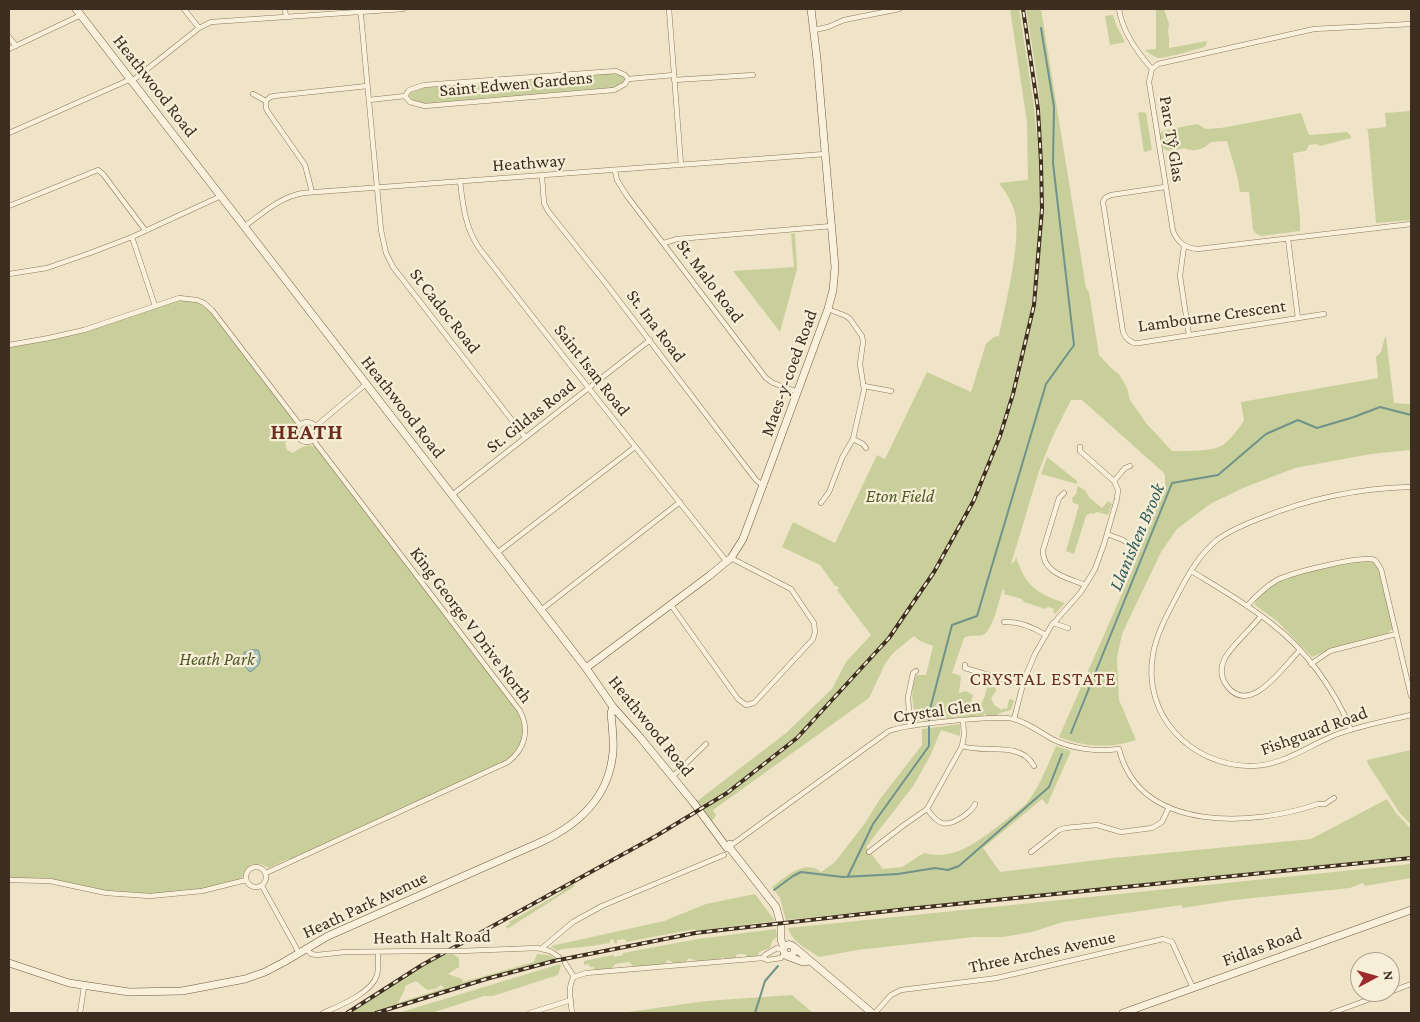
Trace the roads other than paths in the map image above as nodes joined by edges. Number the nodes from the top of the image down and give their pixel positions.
1 (184, 9) edge
2 (285, 9) edge
3 (403, 9) edge
4 (669, 9) edge
5 (811, 9) edge
6 (899, 9) edge
7 (1118, 9) edge
8 (360, 10) edge
9 (79, 12) edge
10 (286, 16) junction
11 (1411, 24) edge
12 (200, 28) junction
13 (814, 30) junction
14 (9, 37) edge
15 (16, 46) junction
16 (9, 49) edge
17 (1152, 69) junction
18 (753, 75) dead end
19 (674, 78) junction
20 (628, 79) junction
21 (131, 80) junction
22 (367, 86) junction
23 (253, 94) dead end
24 (405, 96) junction
25 (369, 100) junction
26 (266, 101) junction
27 (9, 133) edge
28 (825, 154) junction
29 (681, 165) junction
30 (615, 171) junction
31 (542, 176) junction
32 (460, 181) junction
33 (1165, 186) junction
34 (377, 187) junction
35 (312, 192) junction
36 (221, 196) junction
37 (9, 206) edge
38 (1411, 224) edge
39 (245, 226) junction
40 (832, 226) junction
41 (145, 230) junction
42 (1411, 231) edge
43 (132, 237) junction
44 (1288, 239) junction
45 (664, 243) junction
46 (1184, 246) junction
47 (9, 274) edge
48 (155, 306) junction
49 (828, 309) junction
50 (1324, 314) dead end
51 (1298, 318) junction
52 (1189, 335) junction
53 (650, 340) junction
54 (9, 344) edge
55 (366, 384) junction
56 (864, 386) junction
57 (589, 388) junction
58 (891, 391) dead end
59 (798, 392) junction
60 (300, 425) junction
61 (316, 426) junction
62 (525, 438) junction
63 (853, 439) junction
64 (314, 441) junction
65 (635, 447) junction
66 (1080, 447) dead end
67 (866, 448) dead end
68 (1130, 466) dead end
69 (1114, 481) junction
70 (764, 486) junction
71 (1411, 487) edge
72 (1064, 493) dead end
73 (452, 494) junction
74 (680, 502) junction
75 (821, 503) dead end
76 (1107, 534) junction
77 (1127, 543) dead end
78 (497, 553) junction
79 (729, 560) junction
80 (1191, 571) junction
81 (1085, 585) junction
82 (671, 605) junction
83 (1247, 606) junction
84 (541, 610) junction
85 (1261, 616) junction
86 (1004, 622) dead end
87 (1054, 623) junction
88 (1068, 628) dead end
89 (1396, 634) junction
90 (1046, 635) junction
91 (1299, 650) junction
92 (1311, 664) junction
93 (965, 665) dead end
94 (586, 668) junction
95 (916, 671) dead end
96 (1022, 686) junction
97 (1411, 696) edge
98 (613, 707) junction
99 (1411, 715) edge
100 (1014, 719) junction
101 (963, 721) junction
102 (910, 726) junction
103 (1351, 730) junction
104 (706, 744) dead end
105 (962, 746) junction
106 (1034, 766) dead end
107 (672, 777) junction
108 (1334, 798) dead end
109 (975, 804) dead end
110 (1169, 807) junction
111 (927, 809) junction
112 (729, 847) junction
113 (869, 852) dead end
114 (1031, 852) dead end
115 (724, 855) dead end
116 (266, 873) junction
117 (9, 880) edge
118 (246, 880) junction
119 (262, 886) junction
120 (1411, 911) edge
121 (306, 948) junction
122 (542, 948) junction
123 (787, 950) junction
124 (378, 952) junction
125 (299, 953) junction
126 (559, 958) dead end
127 (763, 958) junction
128 (809, 961) junction
129 (9, 963) edge
130 (565, 964) dead end
131 (574, 977) junction
132 (84, 986) junction
133 (1193, 988) junction
134 (571, 1000) junction
135 (1362, 1002) edge
136 (80, 1013) edge
137 (323, 1013) edge
138 (530, 1013) edge
139 (572, 1013) edge
140 (873, 1013) edge
141 (1123, 1013) edge
142 (1332, 1013) edge

1 - 12 street
2 - 10 street
3 - 8 street
4 - 19 street
5 - 13 street, Maes-y-coed Road
6 - 13 street
7 - 17 street
8 - 10 street
8 - 22 street, St Cadoc Road
9 - 15 street
9 - 21 street, Heathwood Road
10 - 12 street
11 - 17 street
12 - 21 street
13 - 28 street, Maes-y-coed Road
14 - 15 street
15 - 16 street
17 - 33 street, Parc Tŷ Glas
18 - 19 street, Saint Edwen Gardens
19 - 20 street, Saint Edwen Gardens
19 - 29 street
20 - 24 street, Saint Edwen Gardens
20 - 24 street, Saint Edwen Gardens
21 - 27 street
21 - 36 street, Heathwood Road
22 - 25 street, St Cadoc Road
22 - 26 street
23 - 26 street
24 - 25 street, Saint Edwen Gardens
25 - 34 street, St Cadoc Road
26 - 35 street
28 - 29 street, Heathway
28 - 40 street, Maes-y-coed Road
29 - 30 street, Heathway
30 - 31 street, Heathway
30 - 45 street, St. Malo Road
31 - 32 street, Heathway
31 - 53 street, St. Ina Road
32 - 34 street, Heathway
32 - 57 street, Saint Isan Road
33 - 46 street, Parc Tŷ Glas
33 - 52 street, Lambourne Crescent
34 - 35 street, Heathway
34 - 62 street, St Cadoc Road
35 - 39 street, Heathway
36 - 39 street, Heathwood Road
36 - 41 street
37 - 41 street
38 - 42 street
38 - 44 street
39 - 55 street, Heathwood Road
40 - 45 street
40 - 49 street, Maes-y-coed Road
41 - 43 street
43 - 47 street
43 - 48 street
44 - 46 street
44 - 51 street, Lambourne Crescent
45 - 59 street, St. Malo Road
46 - 52 street
48 - 54 street
48 - 60 street
49 - 56 street
49 - 59 street, Maes-y-coed Road
50 - 51 street, Lambourne Crescent
51 - 52 street, Lambourne Crescent
53 - 57 street, St. Gildas Road
53 - 70 street, St. Ina Road
55 - 61 street
55 - 73 street, Heathwood Road
56 - 58 street
56 - 63 street
57 - 62 street, St. Gildas Road
57 - 65 street, Saint Isan Road
59 - 70 street, Maes-y-coed Road
60 - 61 street
60 - 64 street
61 - 64 street
62 - 73 street, St. Gildas Road
63 - 67 street
63 - 75 street
64 - 116 street, King George V Drive North
65 - 74 street, Saint Isan Road
65 - 78 street
66 - 69 street
68 - 69 street
69 - 76 street
70 - 79 street, Maes-y-coed Road
71 - 80 street, Fishguard Road
72 - 81 street
73 - 78 street, Heathwood Road
74 - 79 street, Saint Isan Road
74 - 84 street
76 - 77 street
76 - 81 street
78 - 84 street, Heathwood Road
79 - 82 street, Maes-y-coed Road
79 - 82 street
80 - 83 street
80 - 103 street, Fishguard Road
81 - 87 street
82 - 94 street, Maes-y-coed Road
83 - 85 street
83 - 89 street
84 - 94 street, Heathwood Road
85 - 91 street
85 - 91 street
86 - 90 street
87 - 88 street
87 - 90 street
89 - 92 street
89 - 97 street
90 - 96 street
91 - 92 street
92 - 103 street
93 - 96 street
94 - 98 street, Heathwood Road
95 - 102 street
96 - 100 street
98 - 107 street, Heathwood Road
98 - 121 street, Heath Park Avenue
99 - 103 street, Fishguard Road
100 - 101 street, Crystal Glen
100 - 110 street, Crystal Glen
101 - 102 street, Crystal Glen
101 - 105 street
102 - 112 street, Crystal Glen
104 - 107 street
105 - 106 street
105 - 111 street
107 - 112 street, Heathwood Road
108 - 110 street
109 - 111 street
110 - 114 street
111 - 113 street
112 - 123 street, Heathwood Road
115 - 122 street
116 - 118 street
116 - 119 street
117 - 118 street
118 - 119 street
119 - 125 street
120 - 133 street, Fidlas Road
121 - 124 street, Heath Halt Road
121 - 125 street, Heath Park Avenue
122 - 124 street, Heath Halt Road, bridge
122 - 126 street
123 - 127 street
123 - 127 street
123 - 128 street
123 - 128 street
124 - 137 street
125 - 132 street, Heath Park Avenue
127 - 131 street
128 - 140 street
129 - 132 street, Heath Park Avenue
130 - 131 street
131 - 134 street
132 - 136 street
133 - 140 street, Three Arches Avenue
133 - 141 street, Fidlas Road
134 - 138 street
134 - 139 street
135 - 142 street

